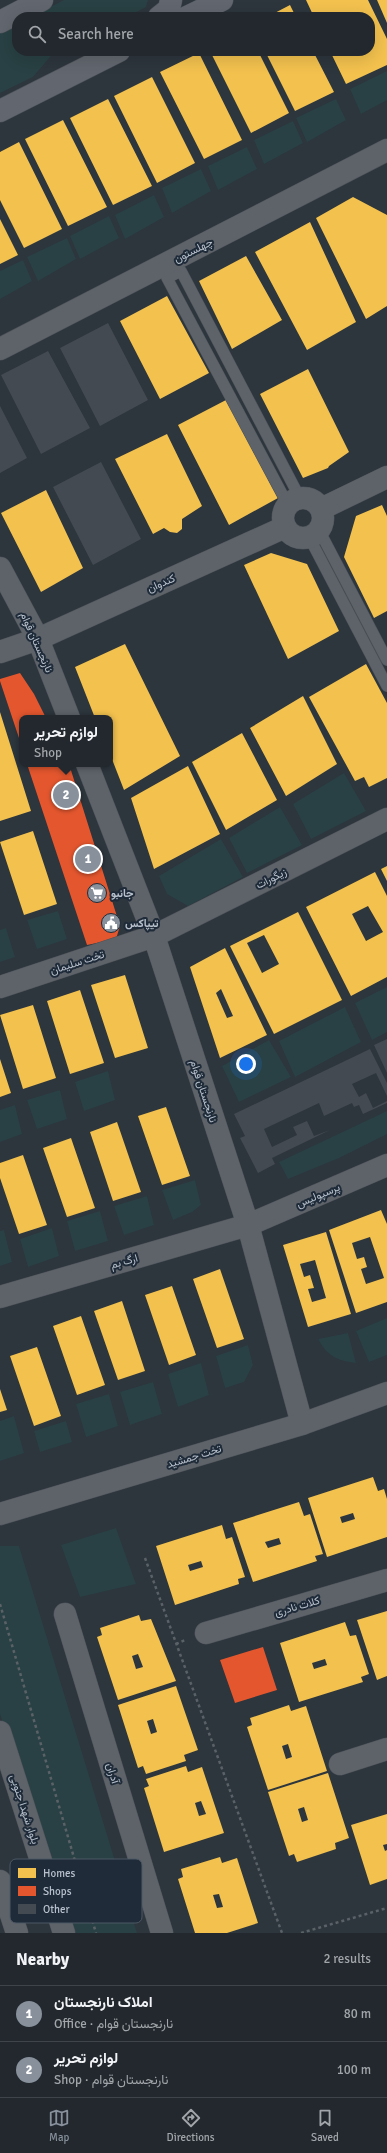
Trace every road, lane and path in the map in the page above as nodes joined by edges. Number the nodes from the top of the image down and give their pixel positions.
1 (42, 0) edge
2 (171, 0) edge
3 (222, 0) edge
4 (19, 12) edge
5 (166, 12) edge
6 (197, 12) edge
7 (12, 16) edge
8 (0, 22) edge
9 (106, 56) edge
10 (0, 111) edge
11 (387, 150) edge
12 (0, 349) edge
13 (387, 477) edge
14 (294, 502) junction
15 (316, 525) junction
16 (285, 527) junction
17 (0, 568) edge
18 (38, 639) junction
19 (0, 652) edge
20 (387, 660) edge
21 (387, 686) edge
22 (67, 715) edge
23 (87, 767) edge
24 (387, 819) edge
25 (154, 936) junction
26 (0, 987) edge
27 (387, 1165) edge
28 (248, 1225) junction
29 (0, 1298) edge
30 (387, 1393) edge
31 (302, 1424) junction
32 (0, 1514) edge
33 (145, 1558) dead end
34 (387, 1580) edge
35 (0, 1604) edge
36 (65, 1614) dead end
37 (206, 1633) dead end
38 (0, 1732) edge
39 (387, 1749) edge
40 (340, 1764) dead end
41 (40, 1859) edge
42 (74, 1859) edge
43 (139, 1859) edge
44 (142, 1867) edge
45 (0, 1881) edge
46 (387, 1908) edge
47 (10, 1912) edge
48 (14, 1923) edge
49 (61, 1923) edge
50 (93, 1923) edge
51 (17, 1933) edge
52 (64, 1933) edge
53 (96, 1933) edge
54 (162, 1933) edge
55 (282, 1933) edge
56 (301, 1933) edge

1 - 4 main road
2 - 5 main road
3 - 6 main road
7 - 8 main road
9 - 10 main road
11 - 12 street, چهلستون
13 - 15 street
14 - 14 lane
14 - 15 street
14 - 16 street
15 - 16 street
15 - 20 lane
15 - 21 lane
16 - 18 street, کندوان
17 - 18 street, نارنجستان قوام
18 - 19 street, کندوان
18 - 22 street, نارنجستان قوام
23 - 25 street, نارنجستان قوام
24 - 25 street, زیگورات
25 - 26 street, تخت سلیمان
25 - 28 street, نارنجستان قوام
27 - 28 street, پرسپولیس
28 - 29 street, ارگ بم
28 - 31 street, نارنجستان قوام
30 - 31 street, تخت جمشید
31 - 32 street, تخت جمشید
33 - 55 path
34 - 37 street, کلات نادری
35 - 42 path
36 - 43 street, آدران
38 - 41 street, بلوار شهدا جنوبی
39 - 40 street
44 - 54 street, آدران
45 - 47 street
46 - 56 path
48 - 51 street
49 - 52 street, بلوار شهدا جنوبی
50 - 53 path

